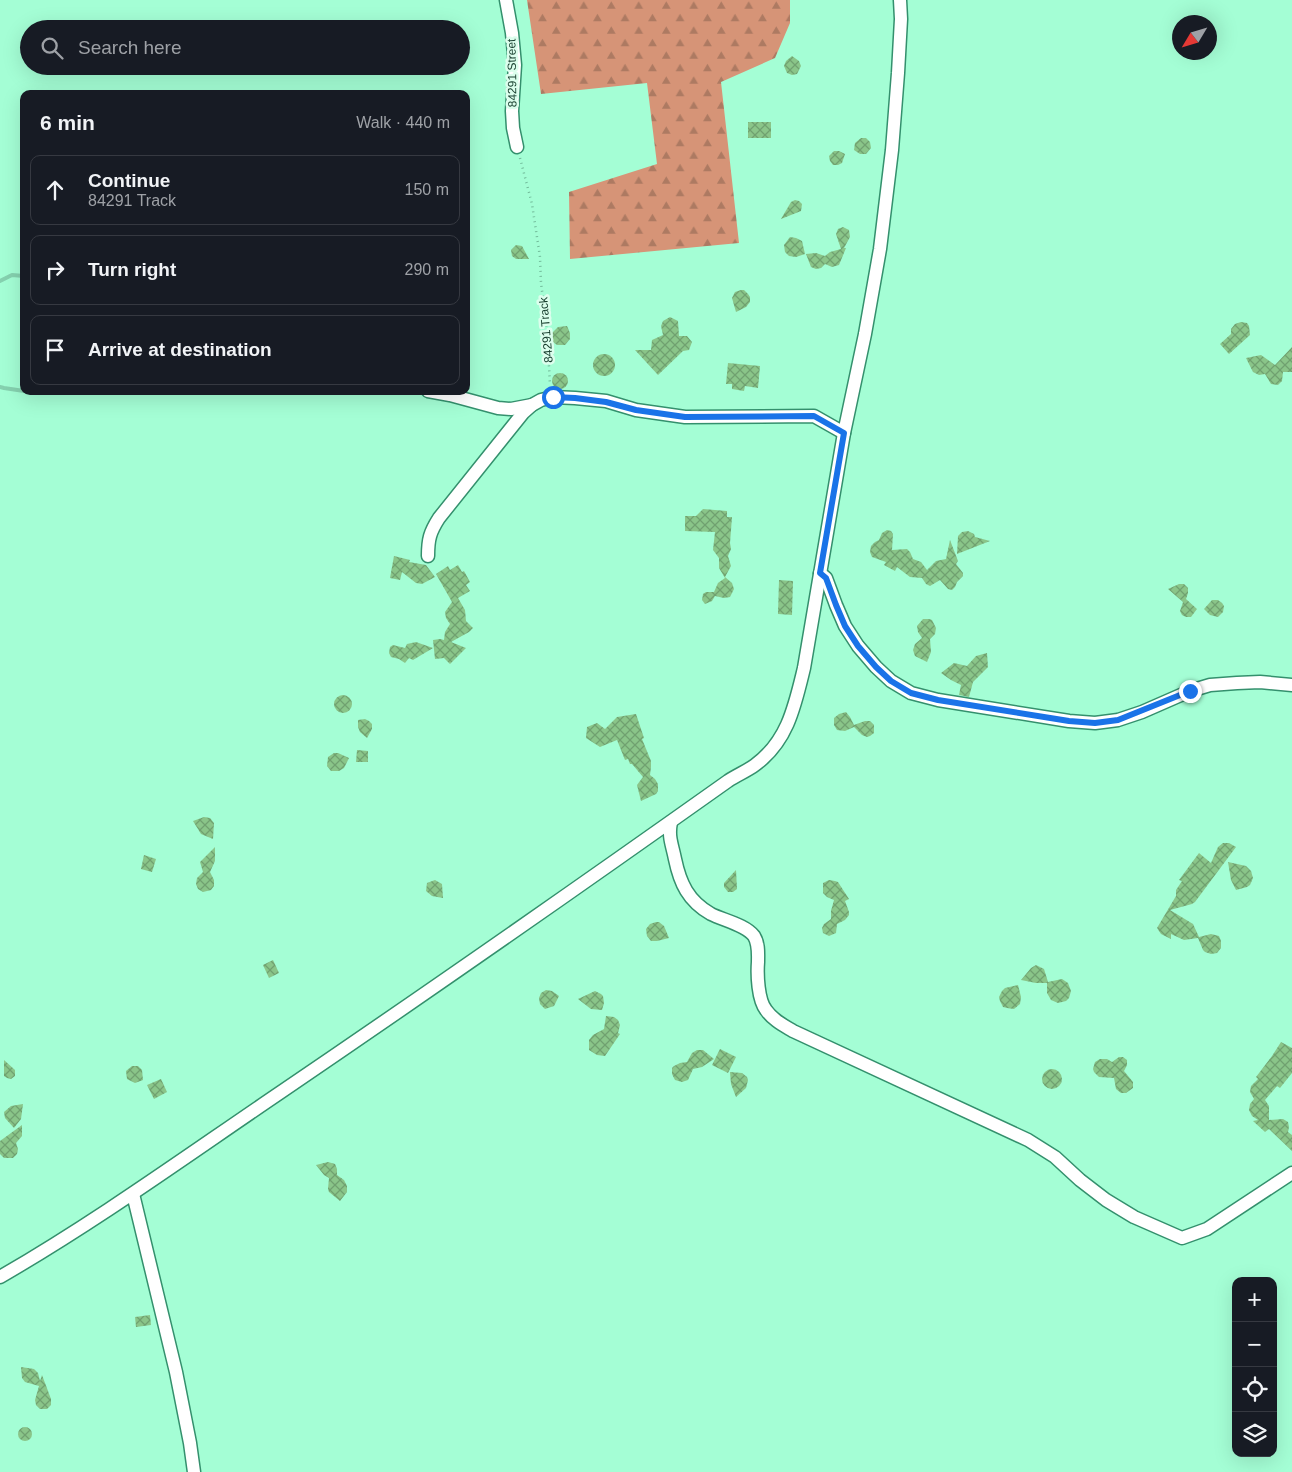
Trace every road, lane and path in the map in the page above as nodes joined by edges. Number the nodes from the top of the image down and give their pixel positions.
1 (506, 0) edge
2 (900, 0) edge
3 (517, 147) joint
4 (450, 395) edge
5 (553, 397) junction
6 (532, 404) junction
7 (844, 433) junction
8 (428, 556) dead end
9 (820, 573) junction
10 (1292, 685) edge
11 (671, 822) junction
12 (1292, 1173) edge
13 (133, 1194) junction
14 (0, 1277) edge
15 (194, 1472) edge

1 - 3 street, 84291 Street
2 - 7 street
3 - 5 path, 84291 Track
4 - 6 street
5 - 6 street
5 - 7 street
6 - 8 street
7 - 9 street
9 - 10 street
9 - 11 street
11 - 12 street
11 - 13 street
13 - 14 street
13 - 15 street

